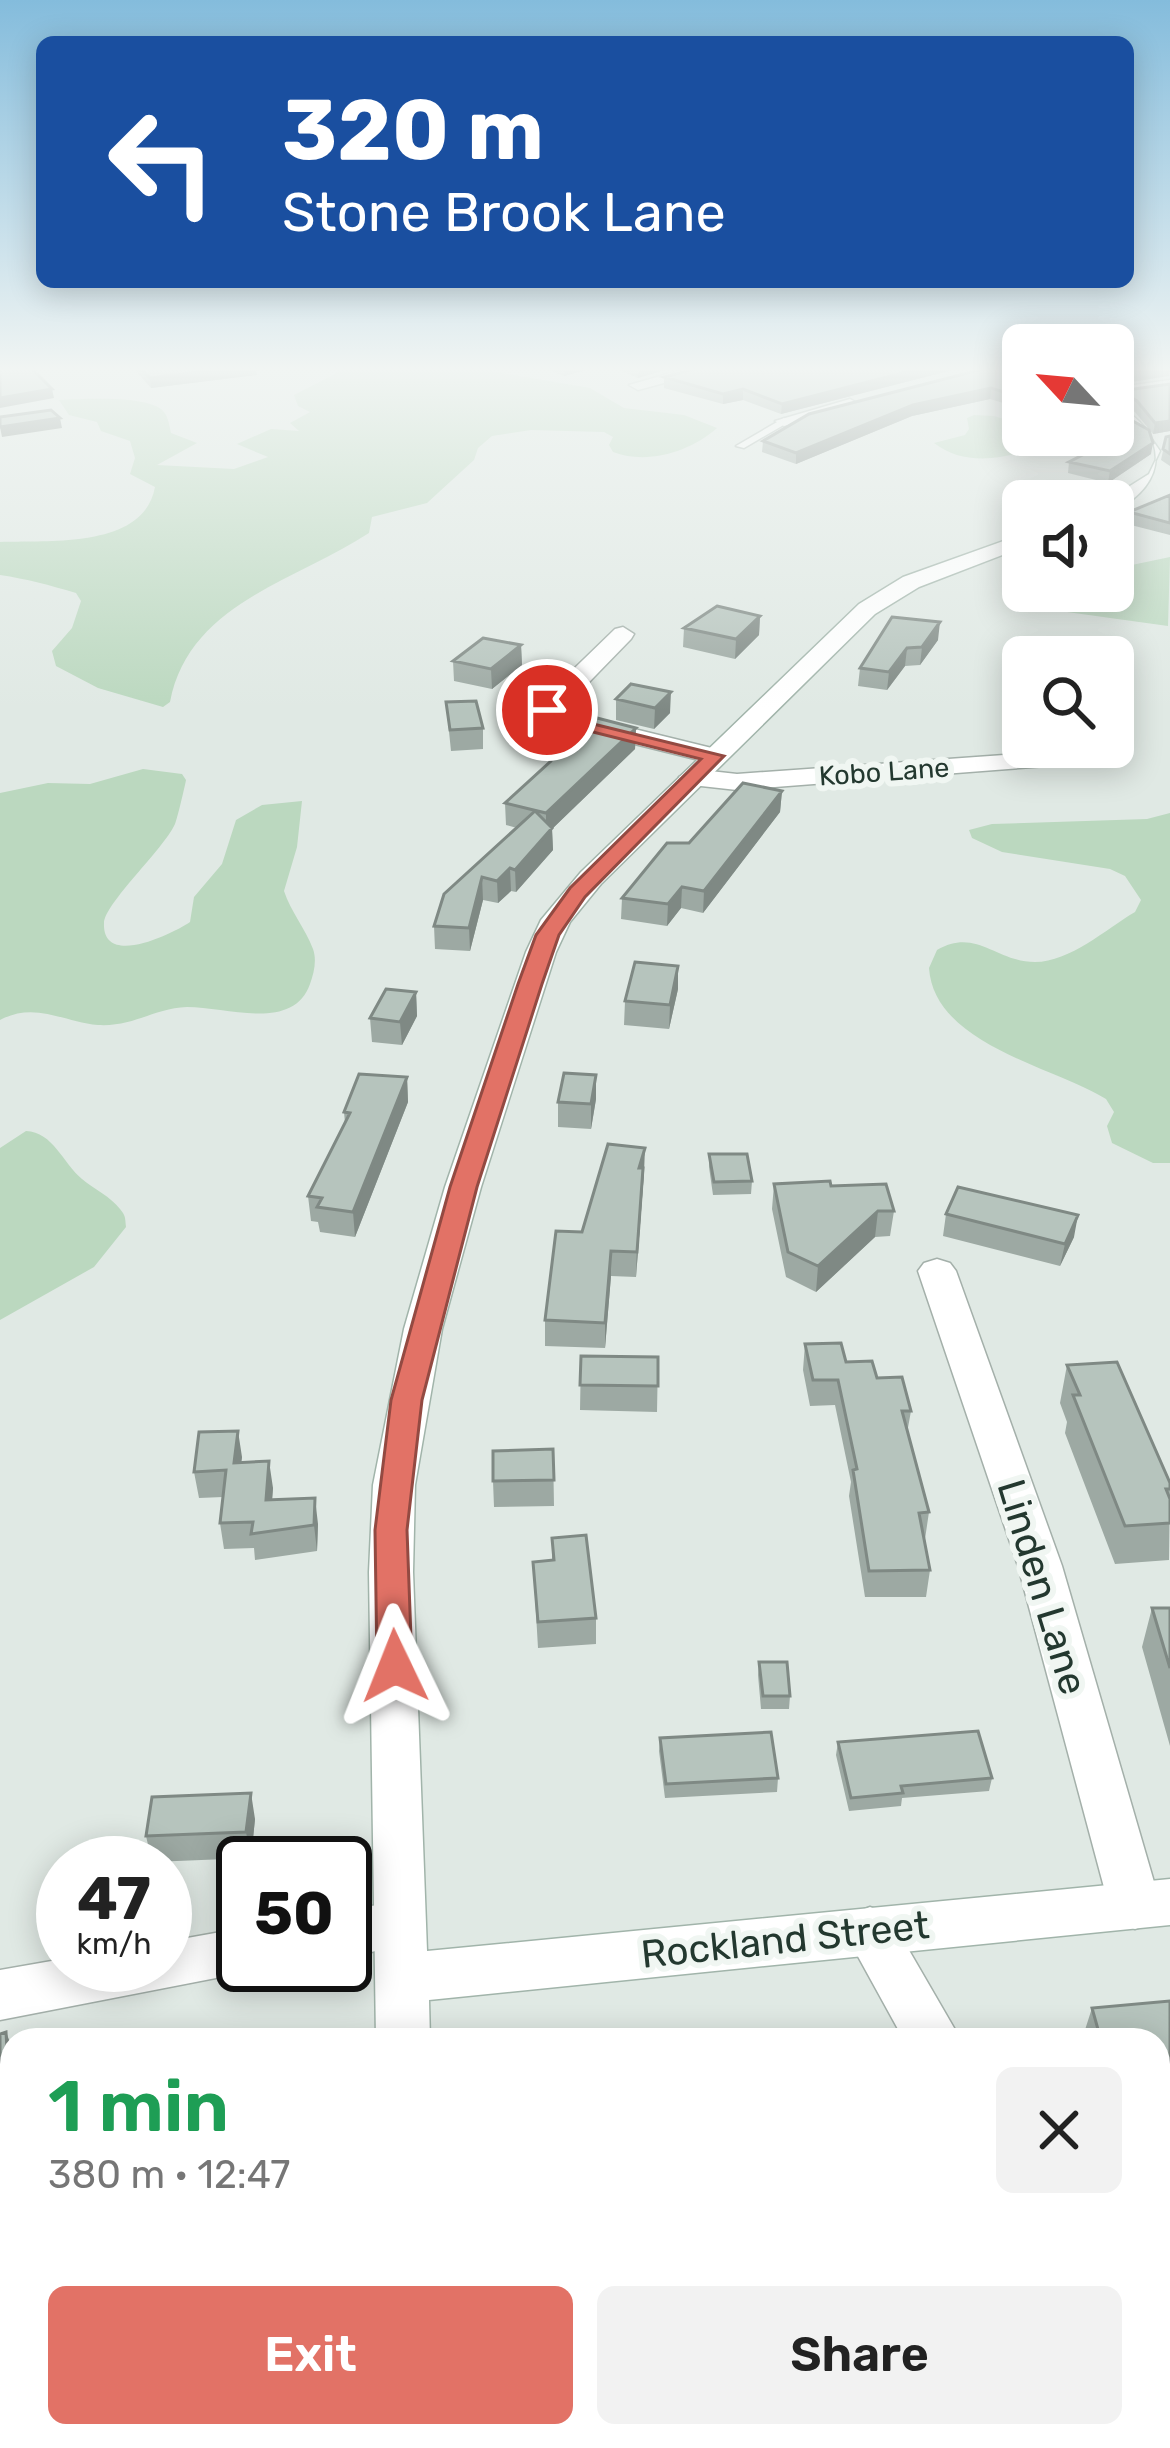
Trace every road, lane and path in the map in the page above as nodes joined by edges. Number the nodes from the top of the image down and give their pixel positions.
1 (1002, 548) edge
2 (622, 634) dead end
3 (1002, 763) edge
4 (703, 767) junction
5 (937, 1271) dead end
6 (1152, 1904) edge
7 (397, 1925) junction
8 (372, 1929) edge
9 (870, 1931) junction
10 (216, 1957) edge
11 (400, 1978) junction
12 (0, 1995) edge
13 (402, 2028) edge
14 (927, 2028) edge

1 - 4 main road
2 - 4 main road, Kobo Lane
3 - 4 main road, Kobo Lane
4 - 7 main road
5 - 6 main road, Linden Lane
6 - 9 main road, Rockland Street
7 - 8 main road
7 - 11 main road
9 - 11 main road, Rockland Street
9 - 14 main road
10 - 12 main road
11 - 13 main road

